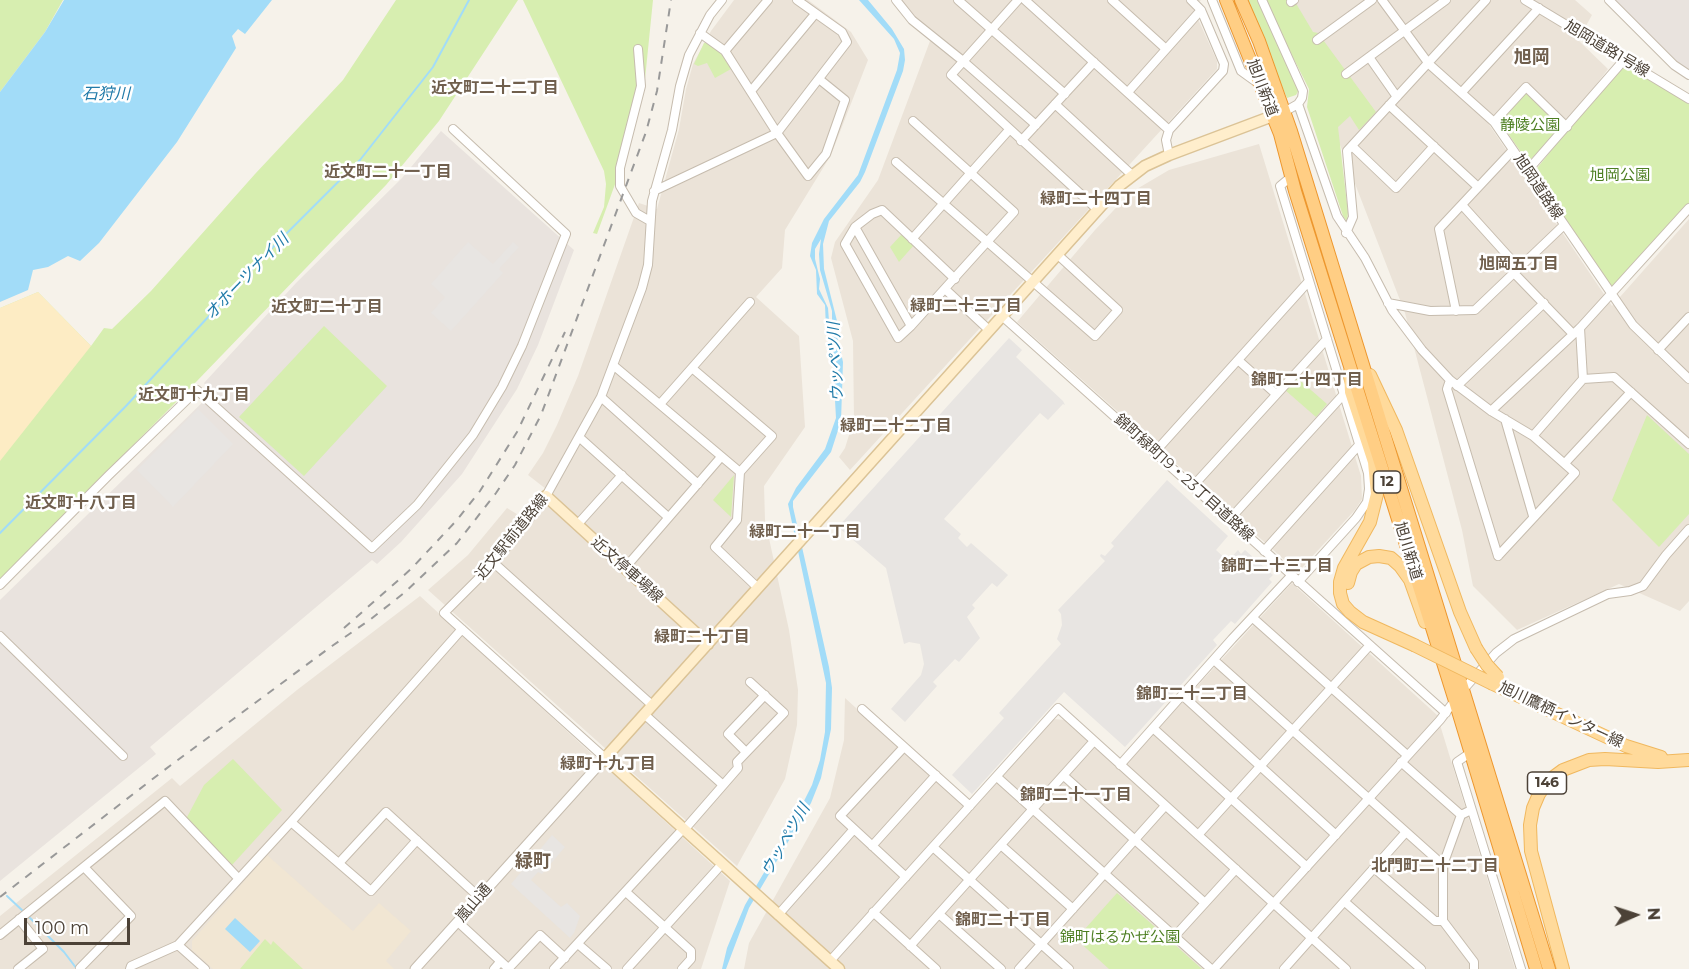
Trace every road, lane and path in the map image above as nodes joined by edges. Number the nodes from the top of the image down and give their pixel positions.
1 (723, 0) edge
2 (768, 0) edge
3 (797, 0) edge
4 (896, 0) edge
5 (958, 0) edge
6 (1018, 0) edge
7 (1024, 0) edge
8 (1112, 0) edge
9 (1191, 0) edge
10 (1212, 0) edge
11 (1226, 0) edge
12 (1241, 0) edge
13 (1262, 0) edge
14 (1372, 0) edge
15 (1382, 0) edge
16 (1446, 0) edge
17 (1486, 0) edge
18 (1525, 0) edge
19 (1609, 0) edge
20 (1539, 8) junction
21 (1201, 10) junction
22 (815, 14) junction
23 (992, 29) junction
24 (1404, 31) junction
25 (700, 33) junction
26 (1317, 40) dead end
27 (638, 49) dead end
28 (1166, 49) junction
29 (725, 51) junction
30 (1369, 57) junction
31 (1624, 60) junction
32 (963, 61) junction
33 (1094, 62) junction
34 (1429, 64) junction
35 (1346, 74) dead end
36 (1689, 75) edge
37 (819, 79) junction
38 (1260, 85) junction
39 (751, 91) junction
40 (1128, 92) junction
41 (1462, 92) junction
42 (1065, 94) junction
43 (1397, 97) junction
44 (1689, 99) edge
45 (1055, 104) junction
46 (1298, 104) junction
47 (1389, 105) junction
48 (1279, 114) junction
49 (913, 121) dead end
50 (1494, 122) junction
51 (1036, 125) junction
52 (1567, 127) junction
53 (453, 129) dead end
54 (1009, 130) junction
55 (1169, 130) junction
56 (777, 133) junction
57 (1021, 141) junction
58 (1352, 146) junction
59 (1434, 146) junction
60 (1513, 150) junction
61 (1169, 154) junction
62 (896, 162) dead end
63 (1528, 171) junction
64 (971, 172) junction
65 (1132, 175) junction
66 (1292, 176) junction
67 (1478, 187) junction
68 (654, 191) junction
69 (944, 204) junction
70 (1462, 205) junction
71 (1689, 208) edge
72 (1098, 210) junction
73 (650, 220) junction
74 (1564, 225) junction
75 (855, 227) junction
76 (1346, 233) junction
77 (912, 239) junction
78 (988, 242) junction
79 (1058, 255) junction
80 (1516, 269) junction
81 (955, 279) junction
82 (1309, 281) junction
83 (1032, 282) junction
84 (945, 289) junction
85 (1611, 296) junction
86 (750, 302) dead end
87 (1389, 303) junction
88 (1544, 303) junction
89 (1456, 311) junction
90 (1002, 316) junction
91 (1689, 317) edge
92 (911, 326) junction
93 (990, 330) junction
94 (1577, 331) junction
95 (1327, 339) junction
96 (1357, 347) junction
97 (1658, 350) junction
98 (1238, 360) junction
99 (1350, 362) junction
100 (613, 364) junction
101 (692, 368) junction
102 (1583, 379) junction
103 (1689, 379) edge
104 (1450, 380) junction
105 (1458, 386) junction
106 (1631, 392) junction
107 (1276, 394) junction
108 (1344, 394) junction
109 (601, 397) junction
110 (661, 403) junction
111 (1491, 411) junction
112 (1505, 419) junction
113 (1533, 436) junction
114 (579, 437) junction
115 (1689, 444) edge
116 (1359, 445) junction
117 (1155, 452) junction
118 (721, 457) junction
119 (1565, 463) junction
120 (740, 472) junction
121 (622, 475) junction
122 (698, 484) junction
123 (1193, 486) junction
124 (546, 496) junction
125 (1533, 516) junction
126 (668, 517) junction
127 (1229, 520) junction
128 (578, 525) junction
129 (1689, 529) edge
130 (1264, 551) junction
131 (494, 563) junction
132 (625, 568) junction
133 (1291, 576) junction
134 (1298, 582) junction
135 (0, 585) edge
136 (758, 588) junction
137 (1252, 618) junction
138 (1380, 628) junction
139 (462, 629) junction
140 (0, 636) edge
141 (708, 644) junction
142 (1370, 645) junction
143 (1214, 660) junction
144 (1448, 679) junction
145 (1496, 680) junction
146 (750, 682) dead end
147 (1331, 688) junction
148 (765, 695) junction
149 (1182, 695) junction
150 (1459, 696) junction
151 (652, 705) junction
152 (862, 710) dead end
153 (1446, 713) junction
154 (644, 714) junction
155 (1153, 728) junction
156 (1293, 730) junction
157 (1094, 741) junction
158 (904, 747) junction
159 (746, 752) junction
160 (1470, 753) junction
161 (123, 756) dead end
162 (605, 758) junction
163 (1404, 759) junction
164 (1689, 760) edge
165 (1120, 765) junction
166 (1260, 766) junction
167 (936, 775) junction
168 (1064, 776) junction
169 (997, 777) junction
170 (723, 785) junction
171 (1232, 798) junction
172 (1369, 798) junction
173 (970, 806) junction
174 (1165, 806) junction
175 (1033, 810) junction
176 (1472, 810) junction
177 (1461, 815) junction
178 (291, 822) junction
179 (854, 829) junction
180 (684, 830) junction
181 (1406, 832) junction
182 (1336, 835) junction
183 (1198, 836) junction
184 (417, 840) junction
185 (1135, 840) junction
186 (872, 846) junction
187 (1002, 846) junction
188 (933, 847) junction
189 (339, 863) junction
190 (722, 864) junction
191 (1443, 865) junction
192 (84, 867) junction
193 (1307, 867) junction
194 (1374, 868) junction
195 (1236, 869) junction
196 (1105, 873) junction
197 (906, 877) junction
198 (238, 878) junction
199 (970, 880) junction
200 (626, 892) junction
201 (479, 897) junction
202 (1345, 902) junction
203 (1205, 903) junction
204 (1274, 903) junction
205 (1073, 909) junction
206 (873, 912) junction
207 (939, 914) junction
208 (24, 915) junction
209 (778, 915) junction
210 (1443, 921) junction
211 (458, 922) junction
212 (665, 928) junction
213 (0, 935) edge
214 (1175, 936) junction
215 (1312, 938) junction
216 (578, 944) junction
217 (1041, 944) junction
218 (178, 945) junction
219 (910, 946) junction
220 (565, 958) junction
221 (500, 962) junction
222 (834, 965) edge
223 (80, 968) edge
224 (18, 969) edge
225 (130, 969) edge
226 (205, 969) edge
227 (415, 969) edge
228 (494, 969) edge
229 (508, 969) edge
230 (554, 969) edge
231 (607, 969) edge
232 (627, 969) edge
233 (682, 969) edge
234 (936, 969) edge
235 (1001, 969) edge
236 (1019, 969) edge
237 (1069, 969) edge
238 (1212, 969) edge
239 (1284, 969) edge
240 (1346, 969) edge
241 (1421, 969) edge
242 (1474, 969) edge
243 (1521, 969) edge
244 (1536, 969) edge
245 (1550, 969) edge
246 (1563, 969) edge

1 - 25 street, 近文駅前道路線
2 - 29 street
3 - 22 street
4 - 32 street
5 - 23 street
6 - 23 street
7 - 33 street
8 - 28 street
9 - 21 street
10 - 38 street
11 - 38 highway, 旭川新道 / 12
12 - 48 highway, 旭川新道 / 12
13 - 46 street
14 - 26 street
15 - 24 street, 旭岡道路線
16 - 24 street
17 - 34 street
18 - 20 street, 旭岡道路1号線
19 - 36 street
20 - 31 street, 旭岡道路1号線
20 - 41 street
21 - 28 street
21 - 55 street
22 - 37 street
22 - 39 street
23 - 32 street
23 - 42 street
24 - 30 street
24 - 34 street, 旭岡道路線
25 - 29 street
25 - 68 street, 近文駅前道路線
27 - 73 street
28 - 40 street
29 - 39 street
30 - 35 street
30 - 43 street
31 - 44 street, 旭岡道路1号線
31 - 52 street
32 - 51 street
32 - 54 street
33 - 40 street
33 - 42 street
34 - 41 street, 旭岡道路線
34 - 43 street
37 - 56 street
37 - 56 street
38 - 48 highway, 旭川新道 / 12
39 - 56 street
40 - 55 street
41 - 50 street, 旭岡道路線
42 - 45 street
43 - 47 street
45 - 51 street
45 - 65 street
46 - 48 street
46 - 76 street
47 - 58 street
47 - 59 street
48 - 61 main road
48 - 66 highway, 旭川新道 / 12
48 - 96 highway, 旭川新道 / 12
49 - 64 street
50 - 52 street
50 - 60 street, 旭岡道路線
51 - 57 street
52 - 63 street
53 - 135 street
54 - 57 street
54 - 64 street
55 - 61 street
56 - 68 street
57 - 72 street
58 - 59 street
58 - 76 street
59 - 67 street
60 - 63 street, 旭岡道路線
60 - 67 street
61 - 65 main road
62 - 69 street
63 - 74 street, 旭岡道路線
64 - 69 street
64 - 78 street
65 - 72 main road
66 - 82 street
66 - 99 highway, 旭川新道 / 12
67 - 70 street
68 - 73 street, 近文駅前道路線
69 - 77 street
69 - 78 street
70 - 80 street
70 - 89 street
71 - 85 street
72 - 79 main road
73 - 100 street, 近文駅前道路線
74 - 80 street
74 - 85 street, 旭岡道路線
75 - 77 street
75 - 92 street
75 - 92 street
76 - 87 street
77 - 81 street
78 - 81 street
78 - 83 street
79 - 83 main road
79 - 83 street
80 - 88 street
80 - 89 street
81 - 84 street
82 - 95 street
82 - 98 street
83 - 90 main road
84 - 92 street
84 - 93 street
85 - 94 street
85 - 97 street, 旭岡道路線
86 - 101 street
87 - 89 street
87 - 104 street
88 - 94 street
88 - 105 street
90 - 93 main road
90 - 117 street, 錦町緑町19・23丁目道路線
91 - 97 street
93 - 136 main road
94 - 102 street
94 - 111 street
95 - 107 street
95 - 108 street
96 - 145 main road, 146, bridge
96 - 150 highway, 旭川新道 / 12
97 - 103 street, 旭岡道路線
98 - 107 street
98 - 117 street
99 - 138 main road, 旭川鷹栖インター線 / 146
99 - 144 highway, 旭川新道 / 12
100 - 109 street, 近文駅前道路線
100 - 110 street
101 - 110 street
101 - 120 street
102 - 106 street
102 - 113 street
104 - 105 street
104 - 125 street
105 - 111 street
106 - 115 street
106 - 119 street
107 - 123 street
108 - 116 street
108 - 127 street
109 - 114 street, 近文駅前道路線
109 - 122 street
110 - 118 street
111 - 112 street
112 - 113 street
112 - 125 street
113 - 119 street
114 - 121 street
114 - 124 street, 近文駅前道路線
116 - 130 street
116 - 134 street
117 - 123 street, 錦町緑町19・23丁目道路線
118 - 120 street
118 - 122 street
119 - 125 street
120 - 136 street
121 - 126 street
121 - 128 street
122 - 126 street
123 - 127 street, 錦町緑町19・23丁目道路線
124 - 128 main road, 近文停車場線
124 - 131 street, 近文駅前道路線
126 - 132 street
127 - 130 street, 錦町緑町19・23丁目道路線
128 - 132 main road, 近文停車場線
129 - 150 street
130 - 133 street, 錦町緑町19・23丁目道路線
131 - 139 street, 近文駅前道路線
131 - 151 street
132 - 141 main road, 近文停車場線
133 - 134 street, 錦町緑町19・23丁目道路線
133 - 137 street
134 - 142 street, 錦町緑町19・23丁目道路線
136 - 141 main road
137 - 143 street
137 - 147 street
138 - 144 main road, 旭川鷹栖インター線 / 146
138 - 145 main road, 旭川鷹栖インター線 / 146, bridge
139 - 162 street
139 - 178 street
140 - 161 street
141 - 151 main road
142 - 147 street
142 - 153 street, 錦町緑町19・23丁目道路線
143 - 149 street
143 - 156 street
144 - 150 highway, 旭川新道 / 12
145 - 164 main road, 旭川鷹栖インター線 / 146
146 - 148 street
147 - 156 street
147 - 163 street
148 - 159 street
148 - 159 street
149 - 155 street
149 - 166 street
150 - 153 street
150 - 160 highway, 旭川新道 / 12
150 - 245 highway, 旭川新道 / 12
151 - 154 main road
152 - 158 street
153 - 163 street
154 - 162 main road
154 - 170 street
155 - 165 street
155 - 171 street
156 - 166 street
156 - 172 street
157 - 165 street
157 - 168 street
157 - 169 street
158 - 167 street
158 - 179 street
159 - 170 street
160 - 176 street
160 - 244 highway, 旭川新道 / 12
162 - 180 main road
162 - 201 street, 嵐山通
163 - 172 street
163 - 177 street
164 - 246 main road, 146
165 - 174 street
166 - 171 street
166 - 182 street
167 - 173 street
167 - 186 street
168 - 175 street
168 - 185 street
169 - 173 street
169 - 175 street
170 - 180 street
171 - 183 street
171 - 193 street
172 - 181 street
172 - 182 street
173 - 188 street
174 - 183 street
174 - 185 street
175 - 187 street
175 - 196 street
176 - 177 street
176 - 243 street
177 - 191 street
178 - 189 street
178 - 198 street
179 - 186 street
179 - 209 street
180 - 190 main road
180 - 200 street
181 - 191 street
181 - 194 street
182 - 193 street
183 - 195 street
184 - 189 street
184 - 189 street
184 - 201 street
185 - 196 street
185 - 203 street
186 - 197 street
187 - 199 street
187 - 205 street
188 - 197 street
188 - 199 street
190 - 209 main road
190 - 212 street
191 - 210 street
192 - 198 street
192 - 208 street
192 - 223 street
193 - 204 street
194 - 202 street
194 - 210 street
195 - 203 street
195 - 204 street
196 - 205 street
196 - 214 street
197 - 206 street
198 - 218 street
199 - 207 street
199 - 217 street
200 - 212 street
200 - 216 street
201 - 211 street, 嵐山通
202 - 215 street
202 - 241 street
203 - 214 street
204 - 215 street
204 - 238 street
205 - 217 street
206 - 219 street
206 - 222 street
207 - 219 street
207 - 235 street
208 - 213 street
208 - 224 street
209 - 222 main road
210 - 242 street
211 - 221 street
211 - 227 street, 嵐山通
212 - 232 street
212 - 233 street
214 - 238 street
215 - 239 street
215 - 240 street
216 - 220 street
216 - 231 street
217 - 236 street
217 - 237 street
218 - 225 street
218 - 226 street
219 - 234 street
220 - 229 street
220 - 230 street
221 - 228 street
221 - 229 street

